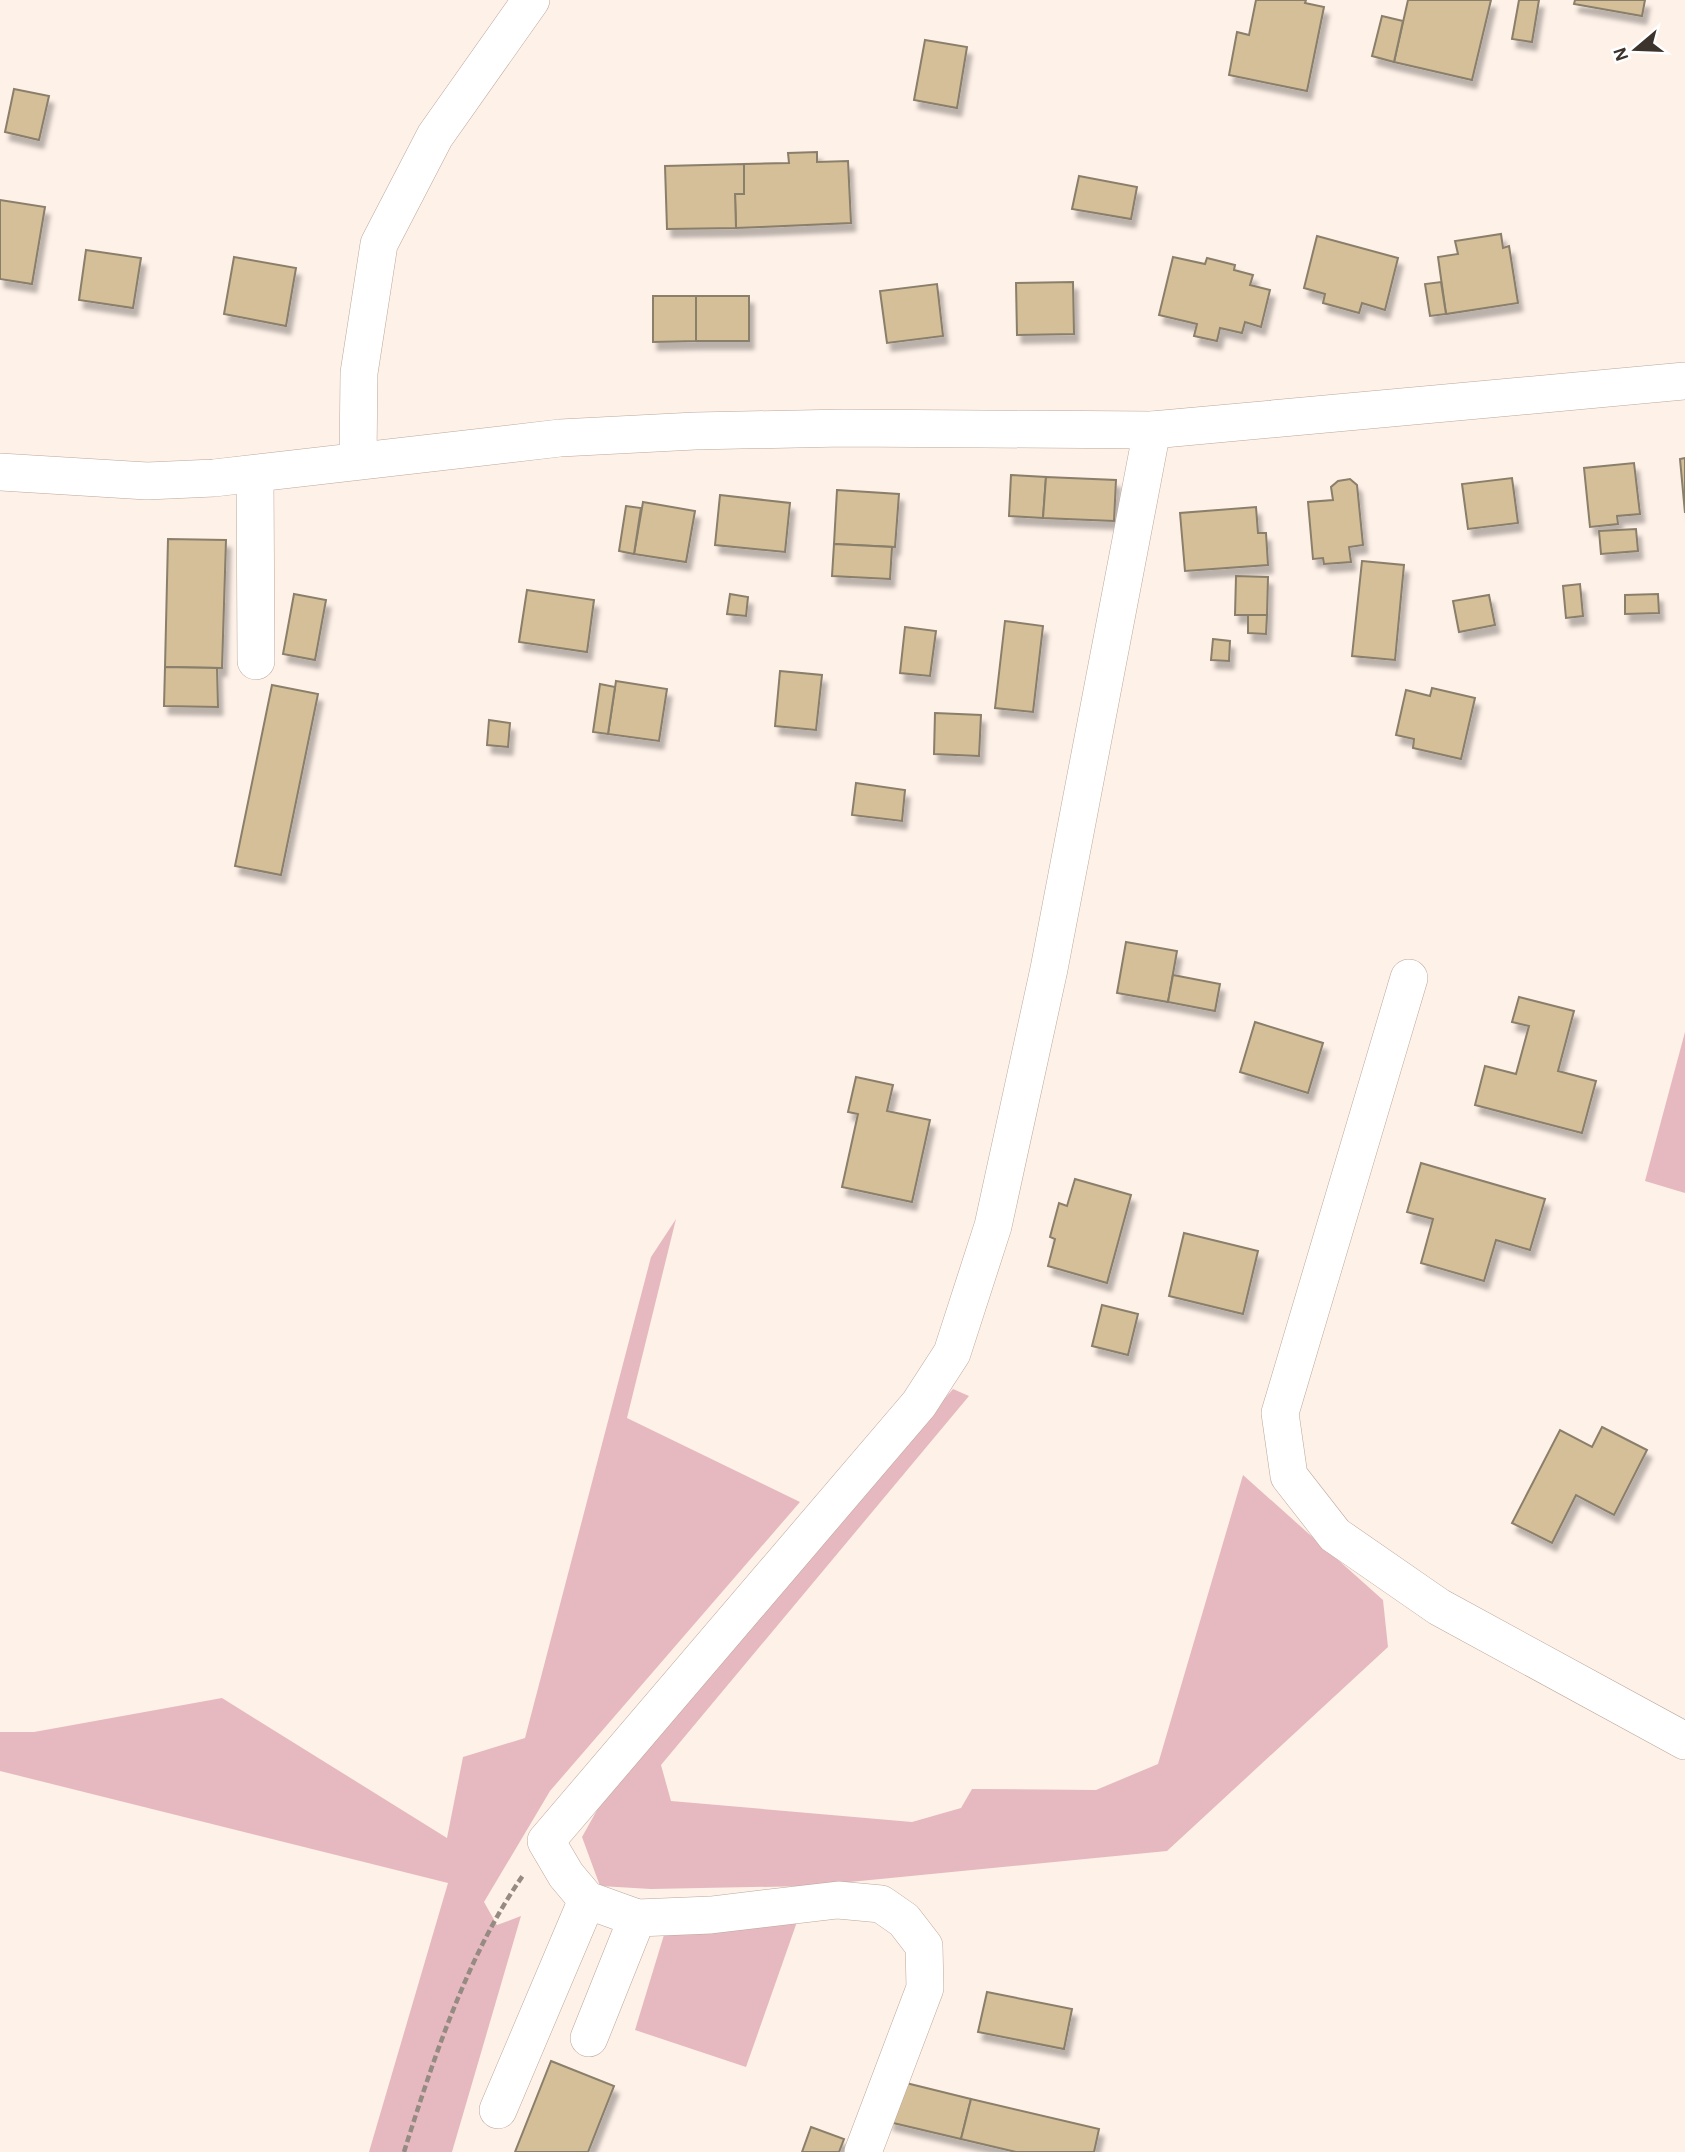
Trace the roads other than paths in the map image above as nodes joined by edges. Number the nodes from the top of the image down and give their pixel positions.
1 (530, 0) edge
2 (1685, 381) edge
3 (1152, 430) junction
4 (358, 460) junction
5 (0, 472) edge
6 (255, 474) junction
7 (256, 661) dead end
8 (1409, 978) dead end
9 (1685, 1741) edge
10 (587, 1900) junction
11 (637, 1918) junction
12 (589, 2038) dead end
13 (498, 2110) dead end
14 (863, 2152) edge

1 - 4 street
2 - 3 street
3 - 4 street
3 - 10 street
4 - 6 street
5 - 6 street
6 - 7 street
8 - 9 street
10 - 11 street
10 - 13 street
11 - 12 street
11 - 14 street

